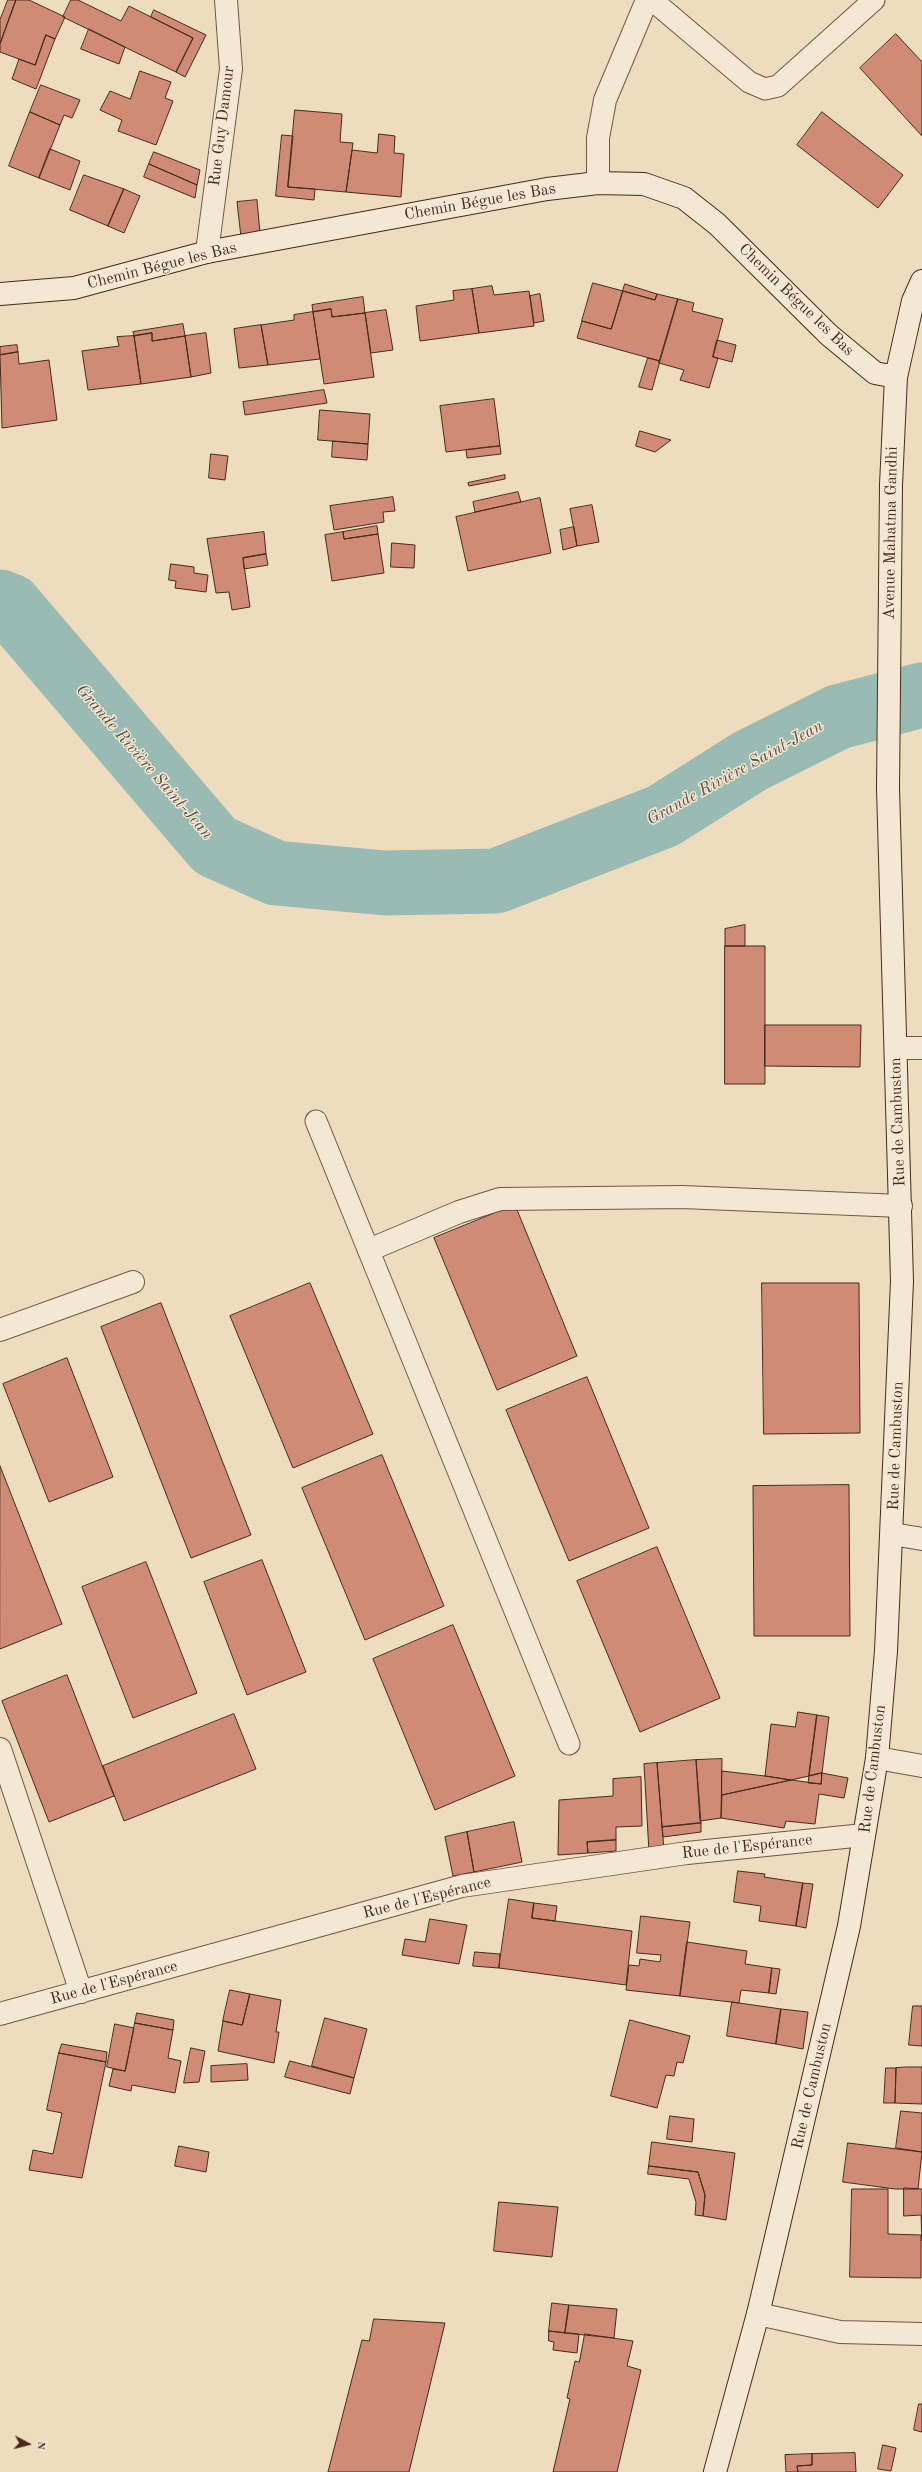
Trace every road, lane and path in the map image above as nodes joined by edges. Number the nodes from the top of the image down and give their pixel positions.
1 (226, 0) edge
2 (647, 0) edge
3 (652, 0) edge
4 (874, 0) edge
5 (598, 183) junction
6 (206, 252) junction
7 (922, 281) edge
8 (0, 294) edge
9 (896, 377) junction
10 (888, 788) joint
11 (896, 1048) junction
12 (922, 1048) edge
13 (316, 1121) dead end
14 (901, 1206) junction
15 (369, 1250) junction
16 (133, 1282) dead end
17 (0, 1330) edge
18 (892, 1534) junction
19 (922, 1539) edge
20 (569, 1744) dead end
21 (0, 1749) edge
22 (877, 1758) junction
23 (922, 1766) edge
24 (864, 1835) junction
25 (81, 1992) junction
26 (0, 2014) edge
27 (758, 2314) junction
28 (922, 2334) edge
29 (715, 2472) edge

1 - 6 street, Rue Guy Damour
2 - 5 street
3 - 4 lane
5 - 6 street, Chemin Bégue les Bas
5 - 9 street, Chemin Bégue les Bas
6 - 8 street, Chemin Bégue les Bas
7 - 9 street, Avenue Mahatma Gandhi
9 - 10 street, Avenue Mahatma Gandhi
10 - 11 street, Rue de Cambuston
11 - 12 street, Rue de Cambuston
11 - 14 street, Rue de Cambuston
13 - 15 lane
14 - 15 street
14 - 18 street, Rue de Cambuston
15 - 20 lane
16 - 17 street
18 - 19 street
18 - 22 street, Rue de Cambuston
21 - 25 street
22 - 23 street
22 - 24 street, Rue de Cambuston
24 - 25 street, Rue de l'Espérance
24 - 27 street, Rue de Cambuston
25 - 26 street, Rue de l'Espérance
27 - 28 street
27 - 29 street, Rue de Cambuston

